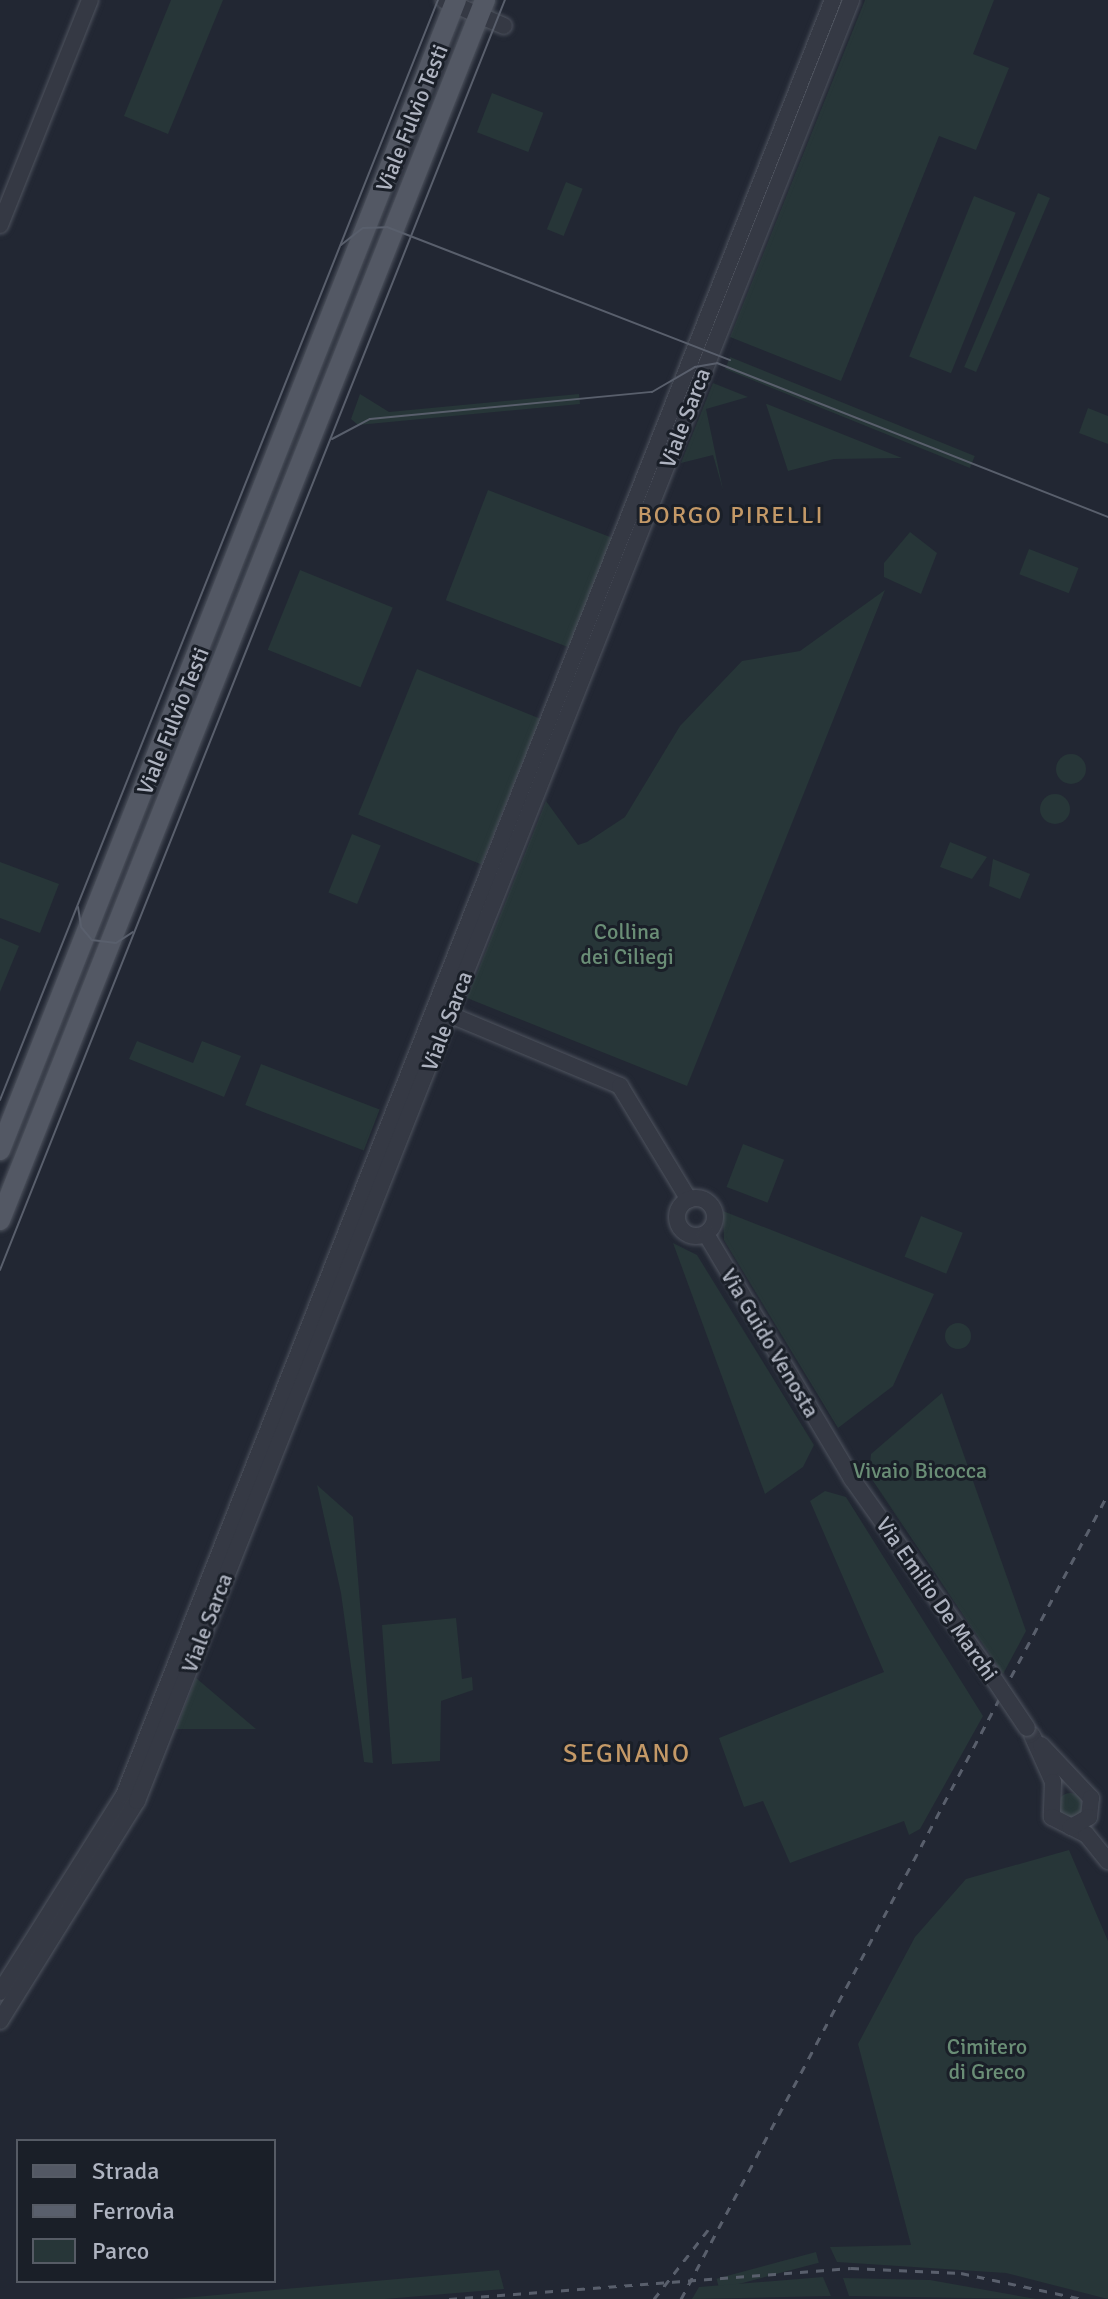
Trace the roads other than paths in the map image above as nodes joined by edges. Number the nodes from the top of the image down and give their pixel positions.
1 (90, 0) edge
2 (833, 0) edge
3 (851, 0) edge
4 (452, 1) edge
5 (482, 8) edge
6 (504, 26) dead end
7 (368, 223) junction
8 (0, 225) edge
9 (389, 239) junction
10 (74, 968) junction
11 (97, 977) junction
12 (443, 1012) junction
13 (0, 1150) edge
14 (689, 1200) junction
15 (0, 1220) edge
16 (706, 1234) junction
17 (839, 1457) joint
18 (1029, 1731) junction
19 (1080, 1786) junction
20 (1053, 1792) junction
21 (1092, 1810) junction
22 (1071, 1827) junction
23 (1108, 1858) edge
24 (0, 1992) edge
25 (0, 2021) edge

1 - 8 street
2 - 12 street, Viale Sarca
3 - 12 street, Viale Sarca
4 - 5 street, Viale Fulvio Testi
4 - 7 main road, Viale Fulvio Testi
5 - 6 street, Viale Fulvio Testi
5 - 9 main road, Viale Fulvio Testi
7 - 9 main road
7 - 10 main road, Viale Fulvio Testi
9 - 11 main road, Viale Fulvio Testi
10 - 11 main road
10 - 13 main road, Viale Fulvio Testi
11 - 15 main road, Viale Fulvio Testi
12 - 14 street
12 - 24 street, Viale Sarca
12 - 25 street, Viale Sarca
14 - 16 street
14 - 16 street
16 - 17 street, Via Guido Venosta
17 - 18 street, Via Emilio De Marchi, bridge
18 - 19 street, Via Emilio De Marchi
18 - 20 street, Via Emilio De Marchi
19 - 20 street
19 - 21 street, Via Emilio De Marchi
20 - 22 street, Via Emilio De Marchi
21 - 22 street
21 - 23 street, Via Emilio De Marchi
22 - 23 street, Via Emilio De Marchi

